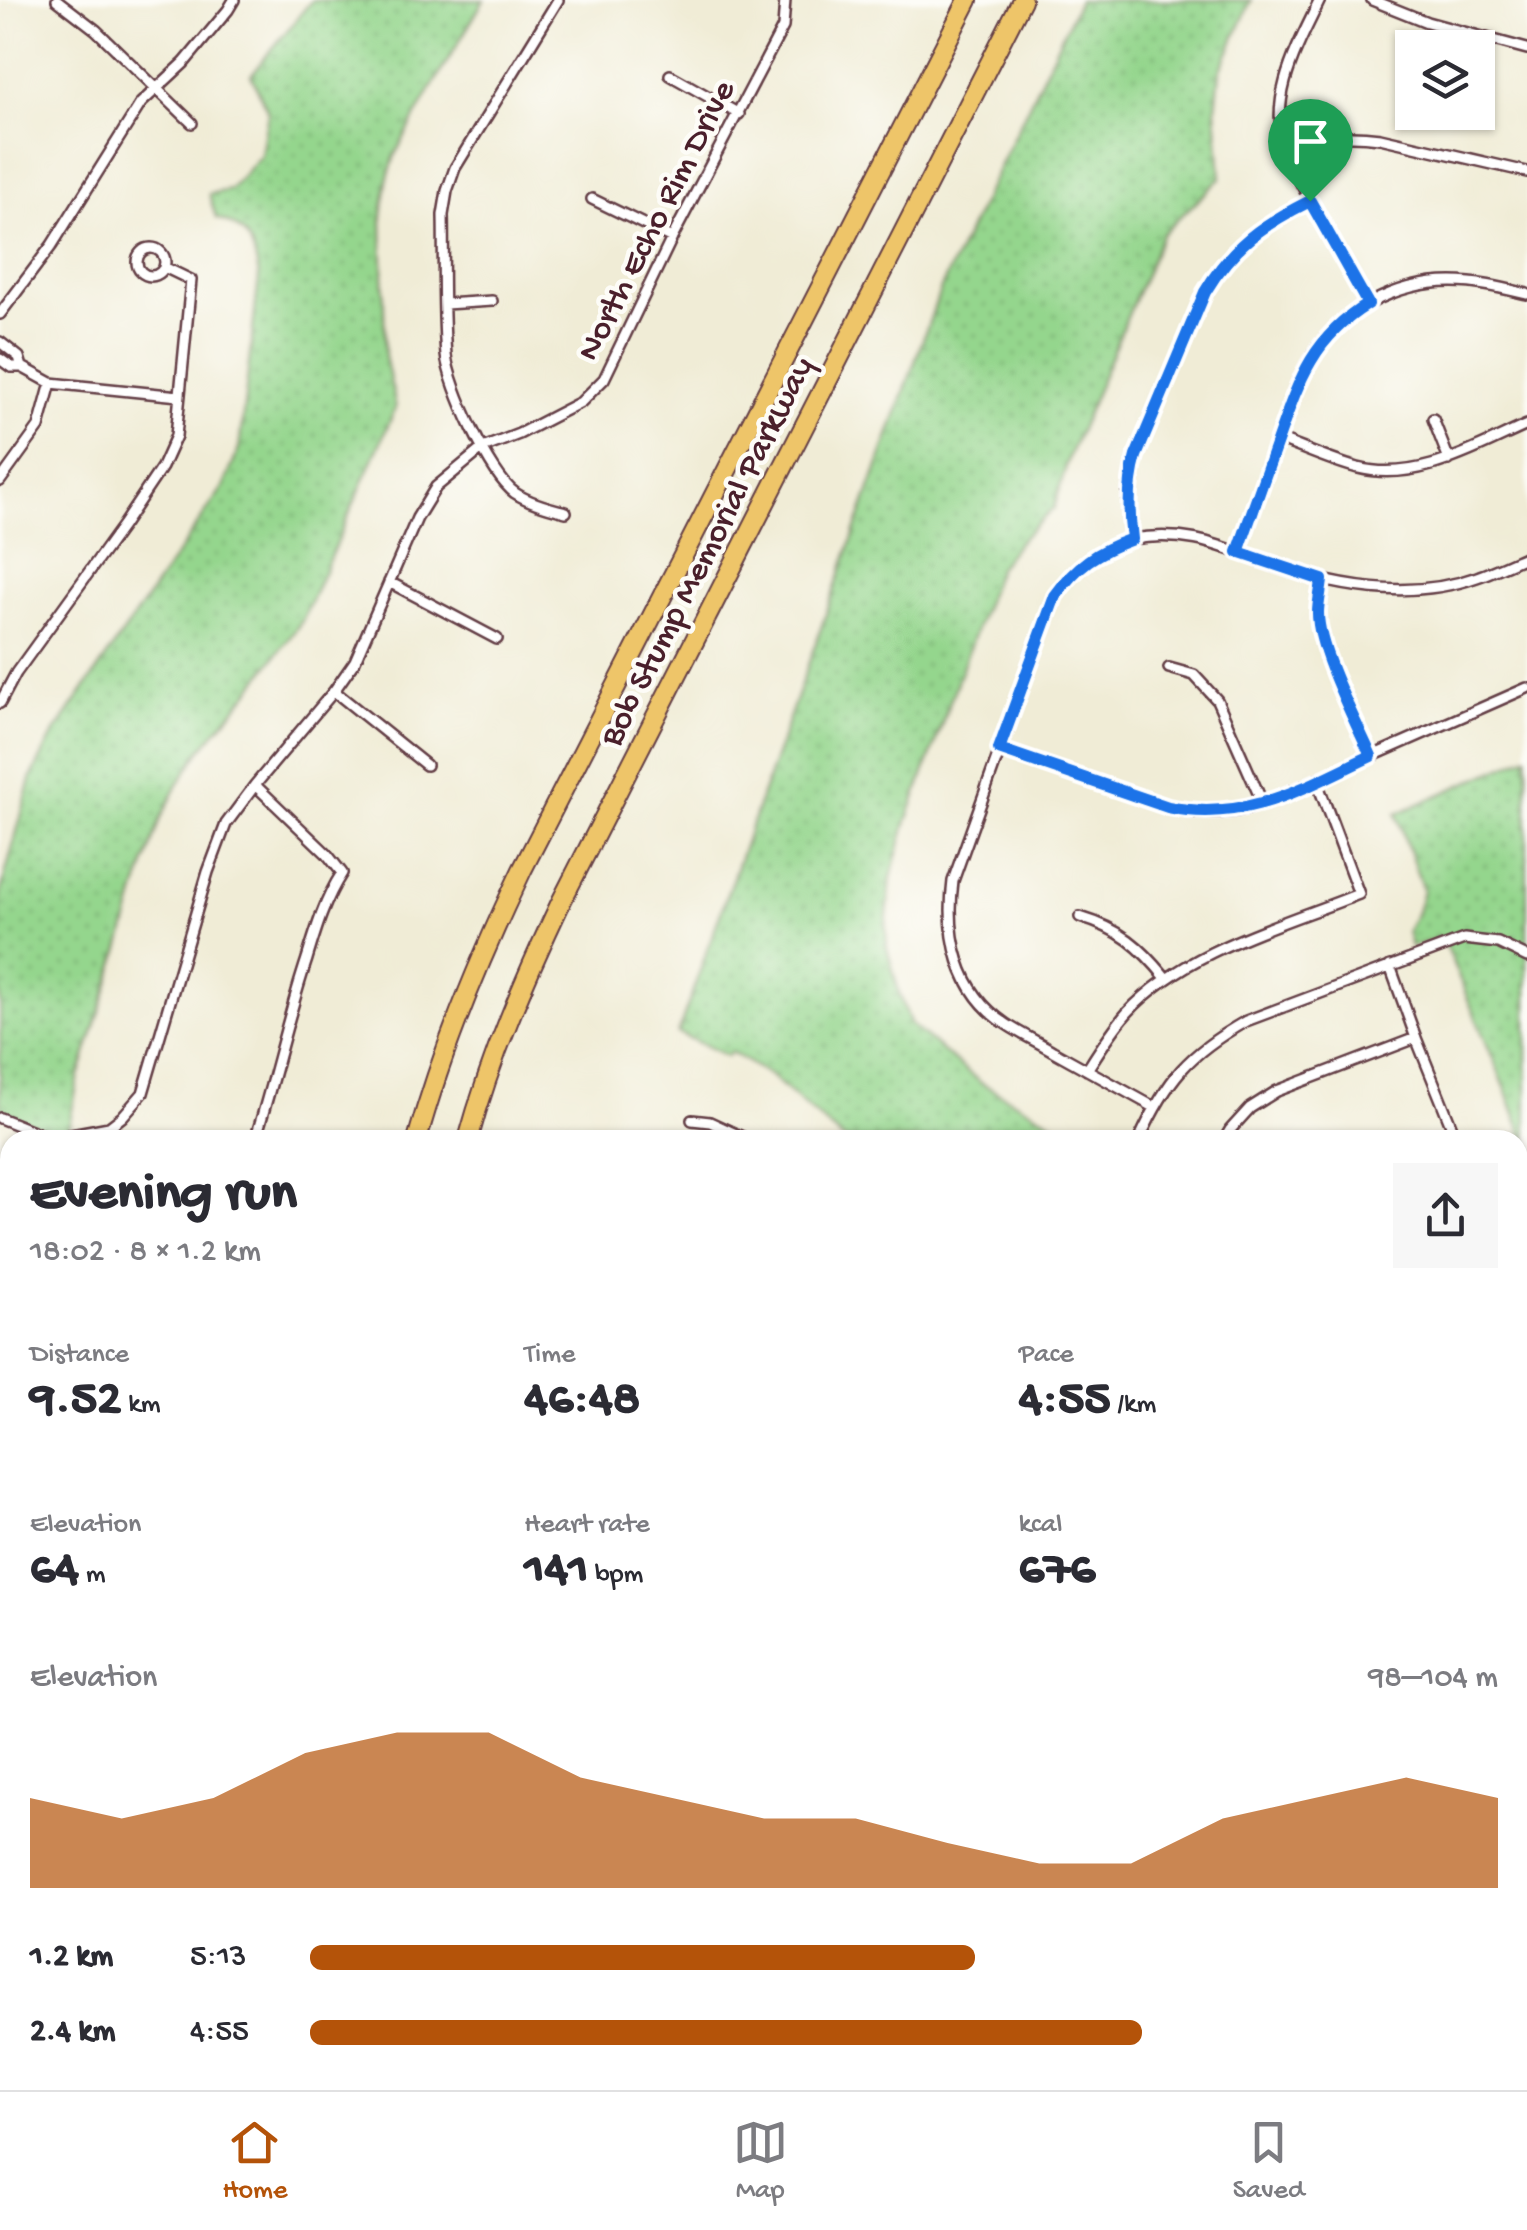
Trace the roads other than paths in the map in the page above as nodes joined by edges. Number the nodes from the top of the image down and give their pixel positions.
1 (56, 0) edge
2 (234, 0) edge
3 (558, 0) edge
4 (785, 0) edge
5 (968, 0) edge
6 (1022, 0) edge
7 (1320, 0) edge
8 (1372, 0) edge
9 (1527, 49) edge
10 (670, 75) dead end
11 (157, 89) junction
12 (739, 114) junction
13 (192, 123) dead end
14 (1286, 150) junction
15 (1527, 172) edge
16 (592, 199) dead end
17 (1310, 201) junction
18 (672, 238) junction
19 (164, 268) dead end
20 (1527, 294) edge
21 (492, 301) dead end
22 (445, 304) junction
23 (1368, 304) junction
24 (0, 314) edge
25 (0, 342) edge
26 (0, 359) edge
27 (22, 367) junction
28 (51, 383) junction
29 (179, 396) junction
30 (1433, 419) dead end
31 (1527, 425) edge
32 (1278, 439) junction
33 (483, 448) junction
34 (1449, 460) junction
35 (0, 481) edge
36 (566, 512) dead end
37 (1132, 539) junction
38 (1238, 552) junction
39 (1527, 556) edge
40 (1322, 580) junction
41 (389, 582) junction
42 (498, 638) dead end
43 (1168, 668) dead end
44 (1527, 688) edge
45 (334, 691) junction
46 (0, 702) edge
47 (999, 749) junction
48 (1371, 756) junction
49 (426, 765) dead end
50 (1317, 782) junction
51 (254, 786) junction
52 (1263, 804) junction
53 (1080, 917) dead end
54 (1527, 957) edge
55 (1390, 966) junction
56 (1166, 978) junction
57 (1416, 1038) junction
58 (1087, 1070) junction
59 (1154, 1107) junction
60 (0, 1118) edge
61 (692, 1120) dead end
62 (109, 1127) junction
63 (26, 1130) edge
64 (93, 1130) edge
65 (111, 1130) edge
66 (257, 1130) edge
67 (420, 1130) edge
68 (471, 1130) edge
69 (727, 1130) edge
70 (1144, 1130) edge
71 (1230, 1130) edge
72 (1453, 1130) edge

1 - 11 street
2 - 11 street
3 - 22 street
4 - 12 street, North Echo Rim Drive
5 - 67 highway, Bob Stump Memorial Parkway
6 - 68 highway, Bob Stump Memorial Parkway
7 - 14 street
8 - 9 street
10 - 12 street
11 - 13 street
11 - 24 street
12 - 18 street, North Echo Rim Drive
14 - 15 street
14 - 17 street
16 - 18 street
17 - 23 street
17 - 37 street
18 - 33 street, North Echo Rim Drive
19 - 29 street
20 - 23 street
21 - 22 street
22 - 33 street
23 - 32 street
25 - 27 street
26 - 27 street
27 - 28 street
28 - 29 street
28 - 35 street
29 - 46 street
30 - 34 street
31 - 34 street
32 - 34 street
32 - 38 street
33 - 36 street
33 - 41 street, North Echo Rim Drive
37 - 38 street
37 - 47 street
38 - 40 street
39 - 40 street
40 - 48 street
41 - 42 street
41 - 45 street, North Echo Rim Drive
43 - 52 street
44 - 48 street
45 - 49 street
45 - 51 street, North Echo Rim Drive
47 - 52 street
47 - 58 street
48 - 50 street
50 - 52 street
50 - 56 street
51 - 62 street, North Echo Rim Drive
51 - 66 street
53 - 56 street
54 - 55 street
55 - 57 street
55 - 59 street
56 - 58 street
57 - 71 street
57 - 72 street
58 - 59 street
59 - 70 street
60 - 63 street
61 - 69 street
62 - 64 street
62 - 65 street

